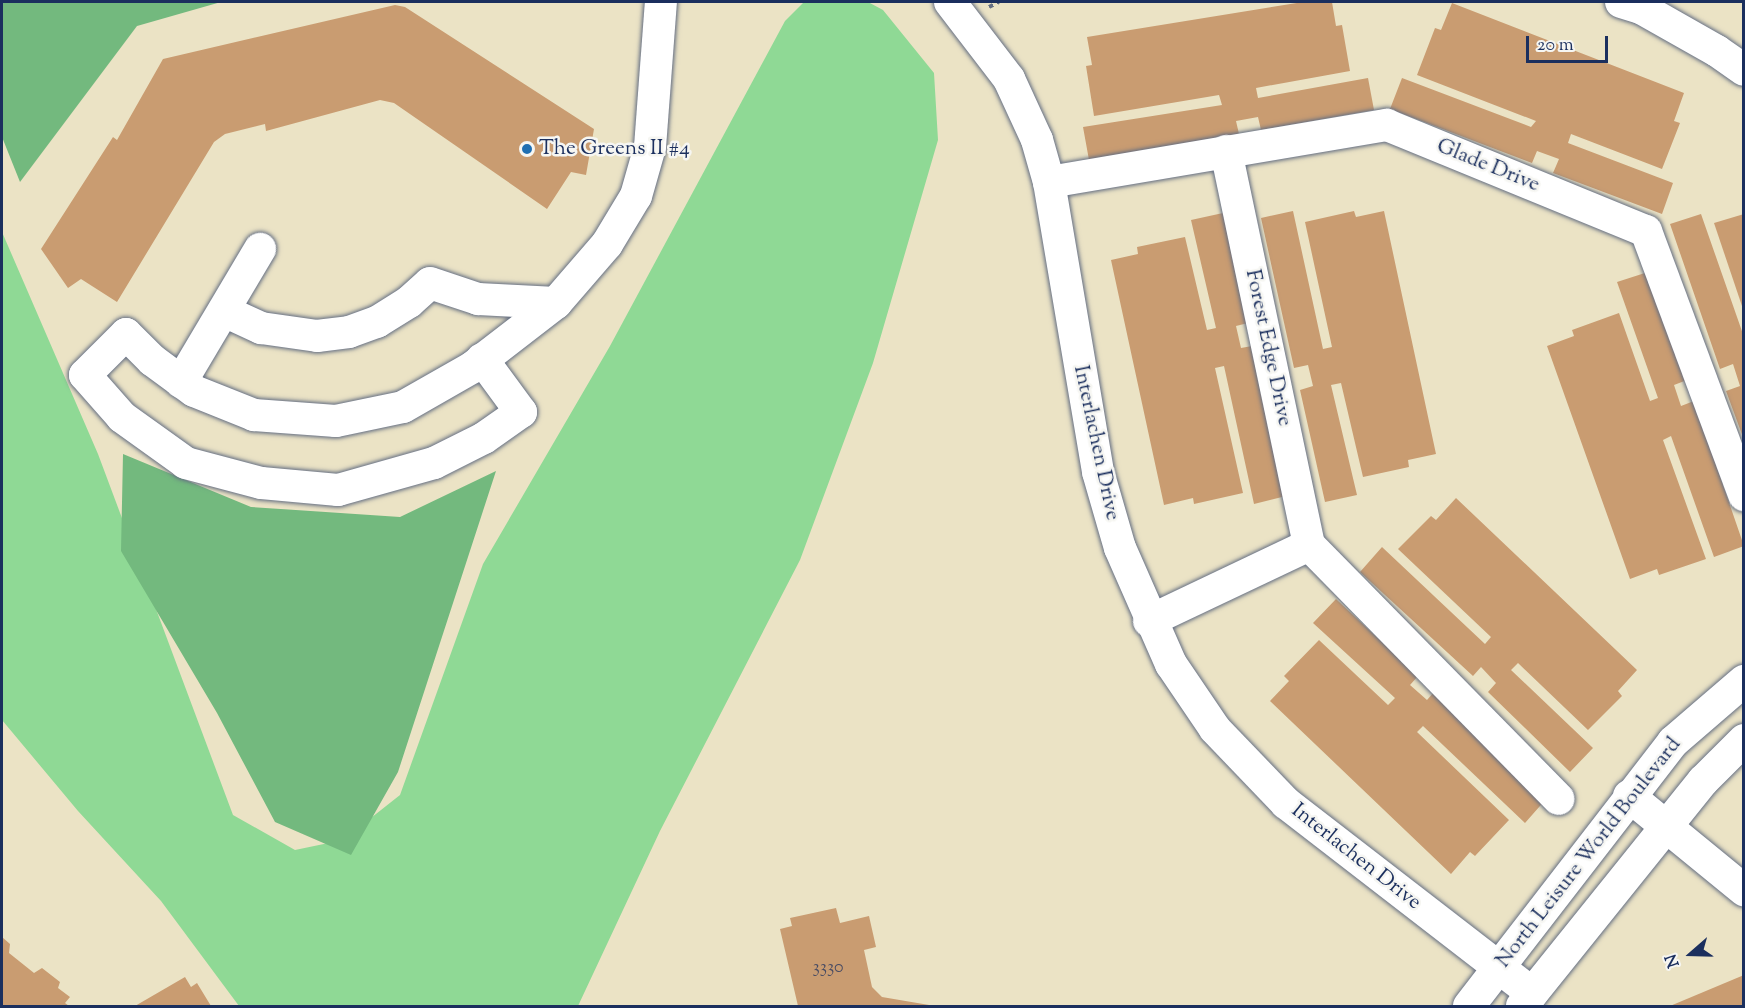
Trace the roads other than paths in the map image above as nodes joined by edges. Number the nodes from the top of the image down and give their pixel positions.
1 (661, 2) edge
2 (950, 2) edge
3 (1621, 2) edge
4 (1743, 70) edge
5 (1226, 151) junction
6 (1048, 182) junction
7 (260, 249) dead end
8 (556, 303) junction
9 (224, 311) junction
10 (482, 359) junction
11 (181, 382) junction
12 (1743, 495) edge
13 (1309, 545) junction
14 (1149, 621) junction
15 (1743, 681) edge
16 (1743, 740) edge
17 (1629, 796) junction
18 (1559, 799) dead end
19 (1668, 828) junction
20 (1743, 890) edge
21 (1497, 969) junction
22 (1527, 1000) edge
23 (1469, 1006) edge

1 - 8 street
2 - 6 street, Interlachen Drive
3 - 4 street
5 - 6 street, Glade Drive
5 - 12 street, Glade Drive
5 - 13 street, Forest Edge Drive
6 - 14 street, Interlachen Drive
7 - 9 street
8 - 9 street
8 - 10 street
9 - 11 street
10 - 11 street
10 - 11 street
13 - 14 street
13 - 18 street
14 - 21 street, Interlachen Drive
15 - 17 street, North Leisure World Boulevard
16 - 19 street, North Leisure World Boulevard
17 - 19 street
17 - 21 street, North Leisure World Boulevard
19 - 20 street
19 - 22 street, North Leisure World Boulevard
21 - 22 street, Interlachen Drive
21 - 23 street, North Leisure World Boulevard

